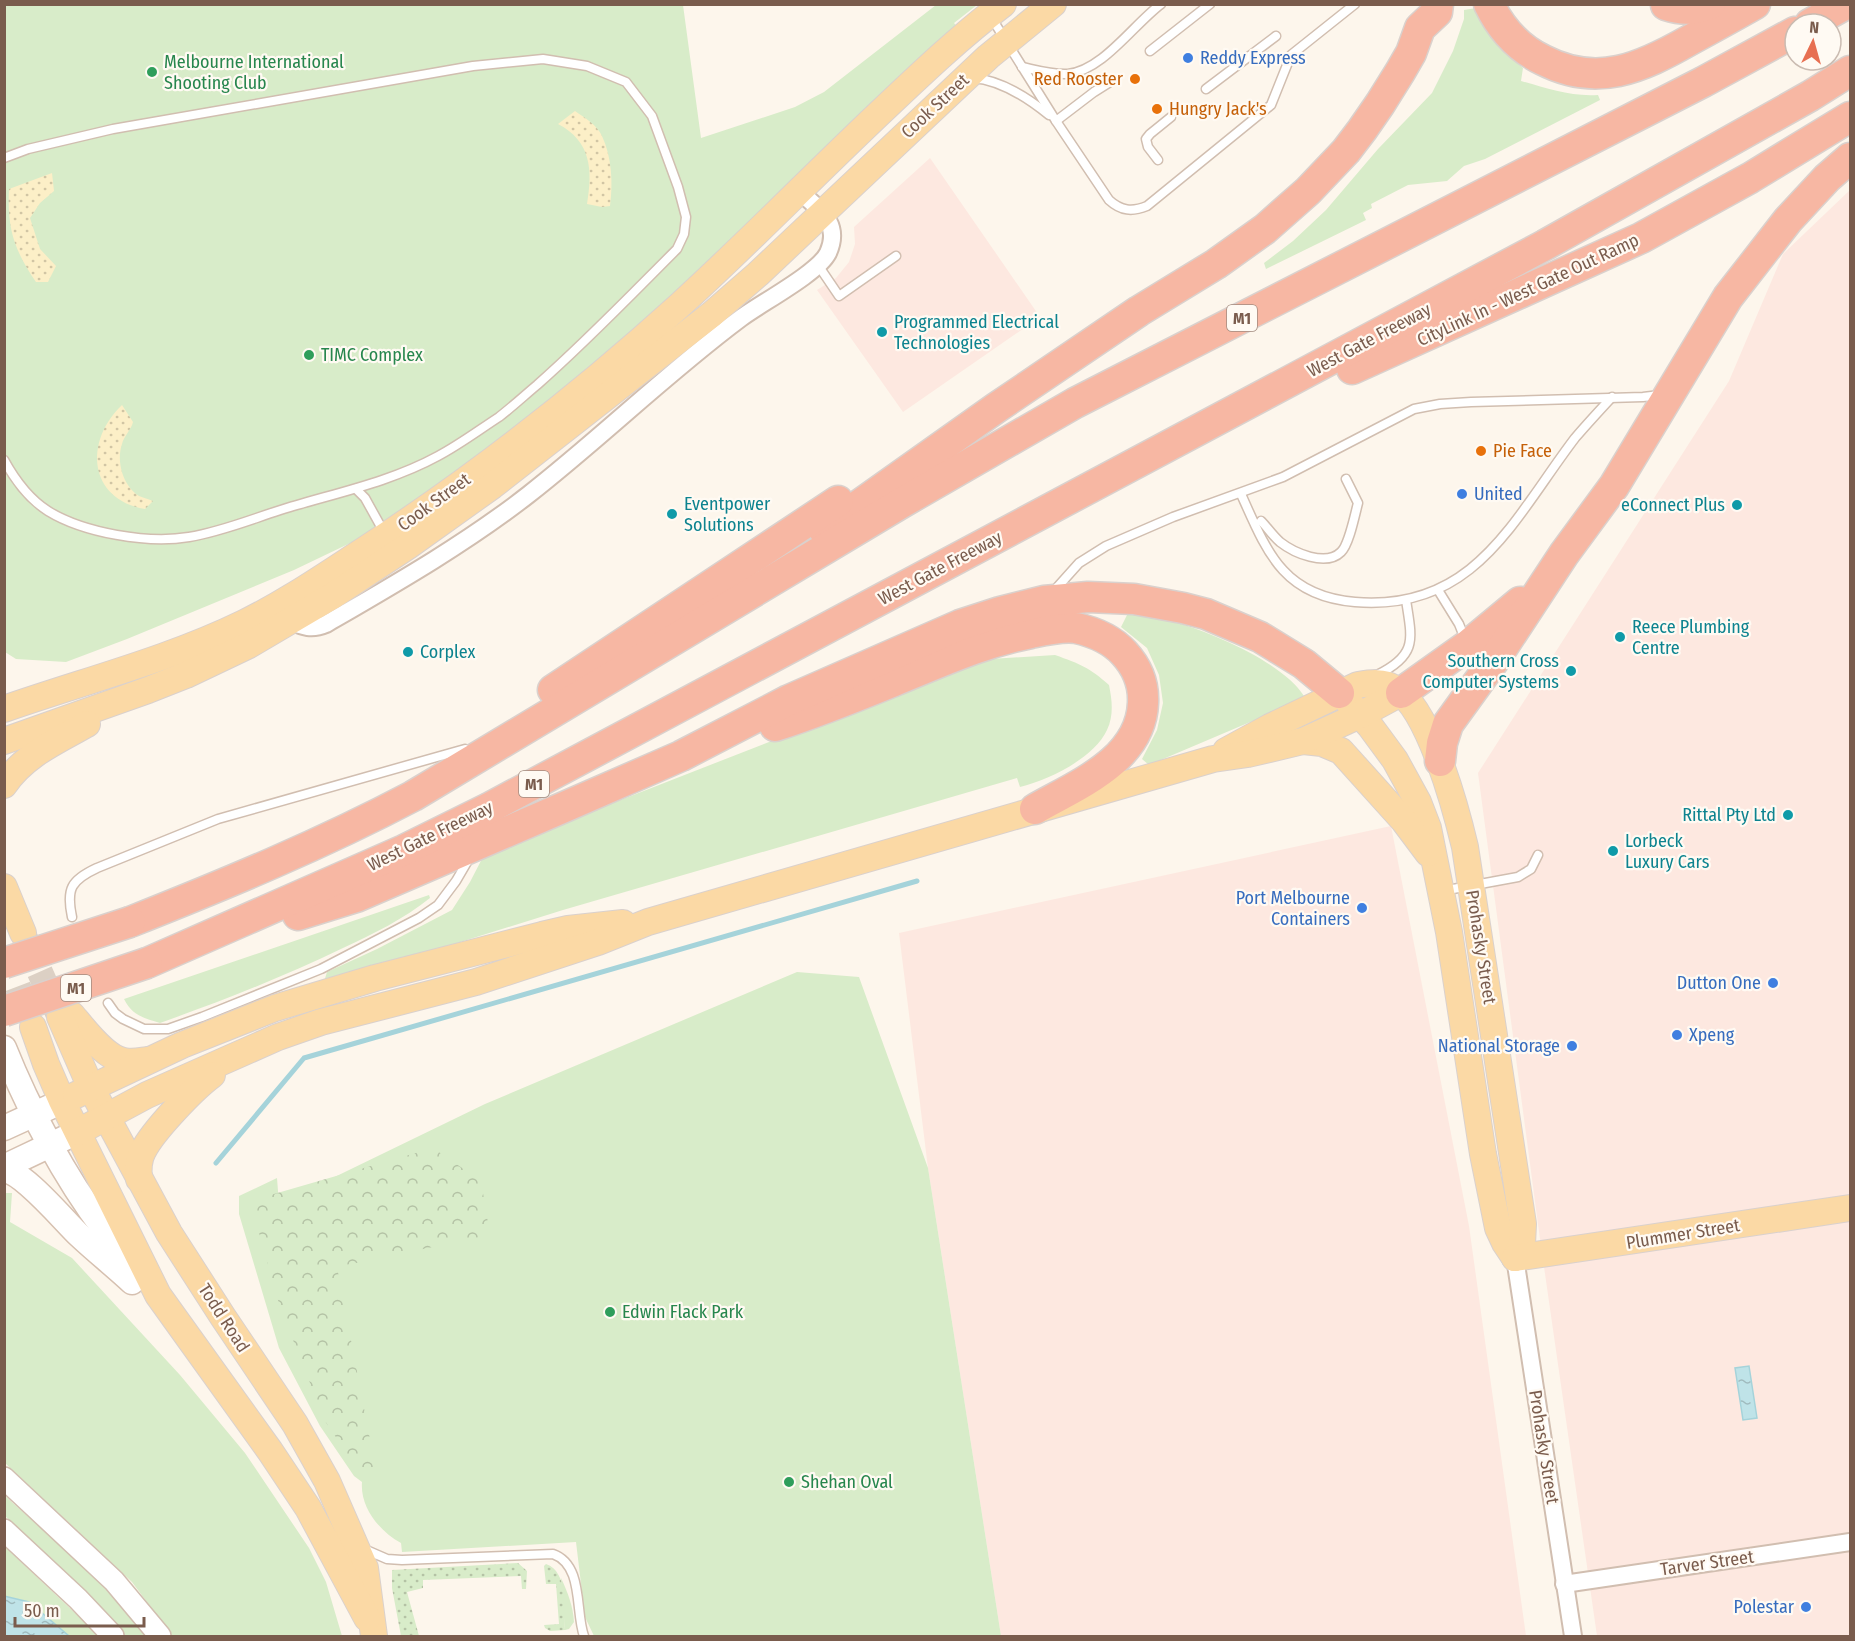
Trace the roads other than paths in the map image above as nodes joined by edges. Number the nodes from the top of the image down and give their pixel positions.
1 (1053, 4) edge
2 (1161, 4) edge
3 (1209, 4) edge
4 (1355, 4) edge
5 (1438, 4) edge
6 (1489, 4) edge
7 (1710, 4) edge
8 (1755, 4) edge
9 (1846, 4) edge
10 (1664, 5) edge
11 (996, 9) edge
12 (1832, 12) edge
13 (1417, 16) edge
14 (1276, 36) dead end
15 (1783, 39) edge
16 (1006, 42) junction
17 (1150, 51) dead end
18 (1022, 67) junction
19 (1851, 71) edge
20 (967, 77) junction
21 (1113, 80) dead end
22 (1206, 89) dead end
23 (1172, 117) dead end
24 (1851, 117) edge
25 (1056, 121) junction
26 (4, 158) edge
27 (1851, 158) edge
28 (1158, 160) dead end
29 (798, 190) junction
30 (822, 213) junction
31 (896, 256) dead end
32 (818, 265) junction
33 (1139, 311) junction
34 (1670, 394) junction
35 (1612, 397) junction
36 (591, 411) junction
37 (586, 447) junction
38 (1160, 452) junction
39 (4, 460) edge
40 (1346, 479) dead end
41 (356, 489) junction
42 (1241, 494) junction
43 (1261, 521) dead end
44 (386, 536) junction
45 (1564, 554) junction
46 (1438, 590) junction
47 (1406, 600) junction
48 (1044, 601) junction
49 (290, 621) junction
50 (699, 623) junction
51 (1467, 646) junction
52 (1348, 689) junction
53 (148, 690) junction
54 (1401, 693) junction
55 (4, 709) edge
56 (1360, 715) junction
57 (4, 741) edge
58 (1303, 741) junction
59 (465, 749) junction
60 (681, 756) junction
61 (1213, 759) junction
62 (1440, 761) junction
63 (451, 775) junction
64 (4, 785) edge
65 (1035, 810) junction
66 (477, 844) junction
67 (1538, 855) dead end
68 (1436, 864) junction
69 (4, 887) edge
70 (1471, 887) junction
71 (1442, 891) junction
72 (72, 917) dead end
73 (648, 922) junction
74 (23, 933) tunnel mouth
75 (155, 960) junction
76 (4, 963) edge
77 (108, 1003) dead end
78 (4, 1011) edge
79 (33, 1027) tunnel mouth
80 (4, 1048) edge
81 (249, 1049) junction
82 (151, 1059) junction
83 (91, 1088) junction
84 (62, 1101) junction
85 (35, 1114) junction
86 (106, 1116) junction
87 (4, 1128) edge
88 (78, 1132) junction
89 (51, 1145) junction
90 (4, 1169) edge
91 (139, 1179) junction
92 (1851, 1208) edge
93 (1515, 1258) junction
94 (158, 1295) junction
95 (175, 1319) junction
96 (4, 1478) edge
97 (4, 1530) edge
98 (1851, 1542) edge
99 (355, 1544) junction
100 (1564, 1584) junction
101 (372, 1630) edge
102 (583, 1634) edge
103 (113, 1636) edge
104 (160, 1636) edge
105 (1573, 1636) edge

1 - 16 main road, Cook Street
2 - 18 lane
3 - 17 lane
4 - 25 lane
5 - 13 highway
6 - 8 highway
7 - 10 highway
9 - 12 highway
11 - 16 lane
11 - 29 main road, Cook Street
13 - 33 highway
14 - 22 lane
15 - 50 highway, M1
16 - 18 lane
16 - 20 main road, Cook Street
18 - 25 lane
19 - 38 highway, West Gate Freeway / M1
20 - 25 lane
20 - 30 main road, Cook Street
21 - 25 lane
23 - 28 lane
24 - 38 highway, CityLink In - West Gate Out Ramp / M1
26 - 41 lane
27 - 34 highway
29 - 30 street
29 - 44 main road, Cook Street
30 - 32 street
30 - 36 main road, Cook Street
31 - 32 lane
32 - 37 street
33 - 50 highway
33 - 59 highway
34 - 35 lane
34 - 45 highway
35 - 42 lane
35 - 46 lane
36 - 37 street
36 - 49 main road, Cook Street
37 - 49 street
38 - 75 highway, West Gate Freeway / M1
39 - 41 lane
40 - 43 lane
41 - 44 lane
42 - 47 lane
42 - 48 lane
44 - 55 main road, Cook Street
45 - 51 highway
45 - 62 highway
46 - 47 lane
46 - 51 lane
47 - 52 lane
48 - 52 highway
48 - 60 highway
49 - 53 main road, Cook Street
50 - 63 highway, M1
51 - 54 highway
52 - 54 main road
52 - 56 main road, Prohasky Street
52 - 61 main road
53 - 57 main road, Cook Street
53 - 64 main road
54 - 56 main road
54 - 62 main road, Prohasky Street
56 - 58 main road
56 - 68 main road, Prohasky Street
58 - 61 main road
58 - 68 main road
59 - 63 highway
59 - 72 lane
60 - 65 highway
60 - 66 highway
61 - 65 main road
62 - 70 main road, Prohasky Street
63 - 76 highway, M1, bridge
65 - 73 main road
66 - 75 highway
66 - 77 lane
67 - 70 lane
68 - 71 main road, Prohasky Street
69 - 74 main road
70 - 71 lane
70 - 93 main road, Prohasky Street
71 - 93 main road, Prohasky Street
73 - 81 main road
73 - 82 main road
75 - 78 highway, West Gate Freeway / M1, bridge
79 - 84 main road, Todd Road
80 - 85 main road, Todd Road
81 - 86 main road
81 - 91 main road
82 - 83 main road
82 - 83 main road, Todd Road
83 - 84 main road
83 - 86 main road, Todd Road
84 - 85 main road
84 - 88 main road, Todd Road
85 - 87 main road
85 - 89 main road, Todd Road
86 - 88 main road
86 - 91 main road, Todd Road
88 - 89 main road
88 - 94 main road, Todd Road
89 - 90 main road
89 - 94 main road, Todd Road
90 - 95 main road
91 - 99 main road, Todd Road
92 - 93 main road, Plummer Street
93 - 100 street, Prohasky Street
94 - 95 main road, Todd Road
95 - 101 main road, Todd Road
96 - 104 street
97 - 103 street
98 - 100 street, Tarver Street
99 - 101 main road, Todd Road
99 - 102 lane
100 - 105 street, Prohasky Street

